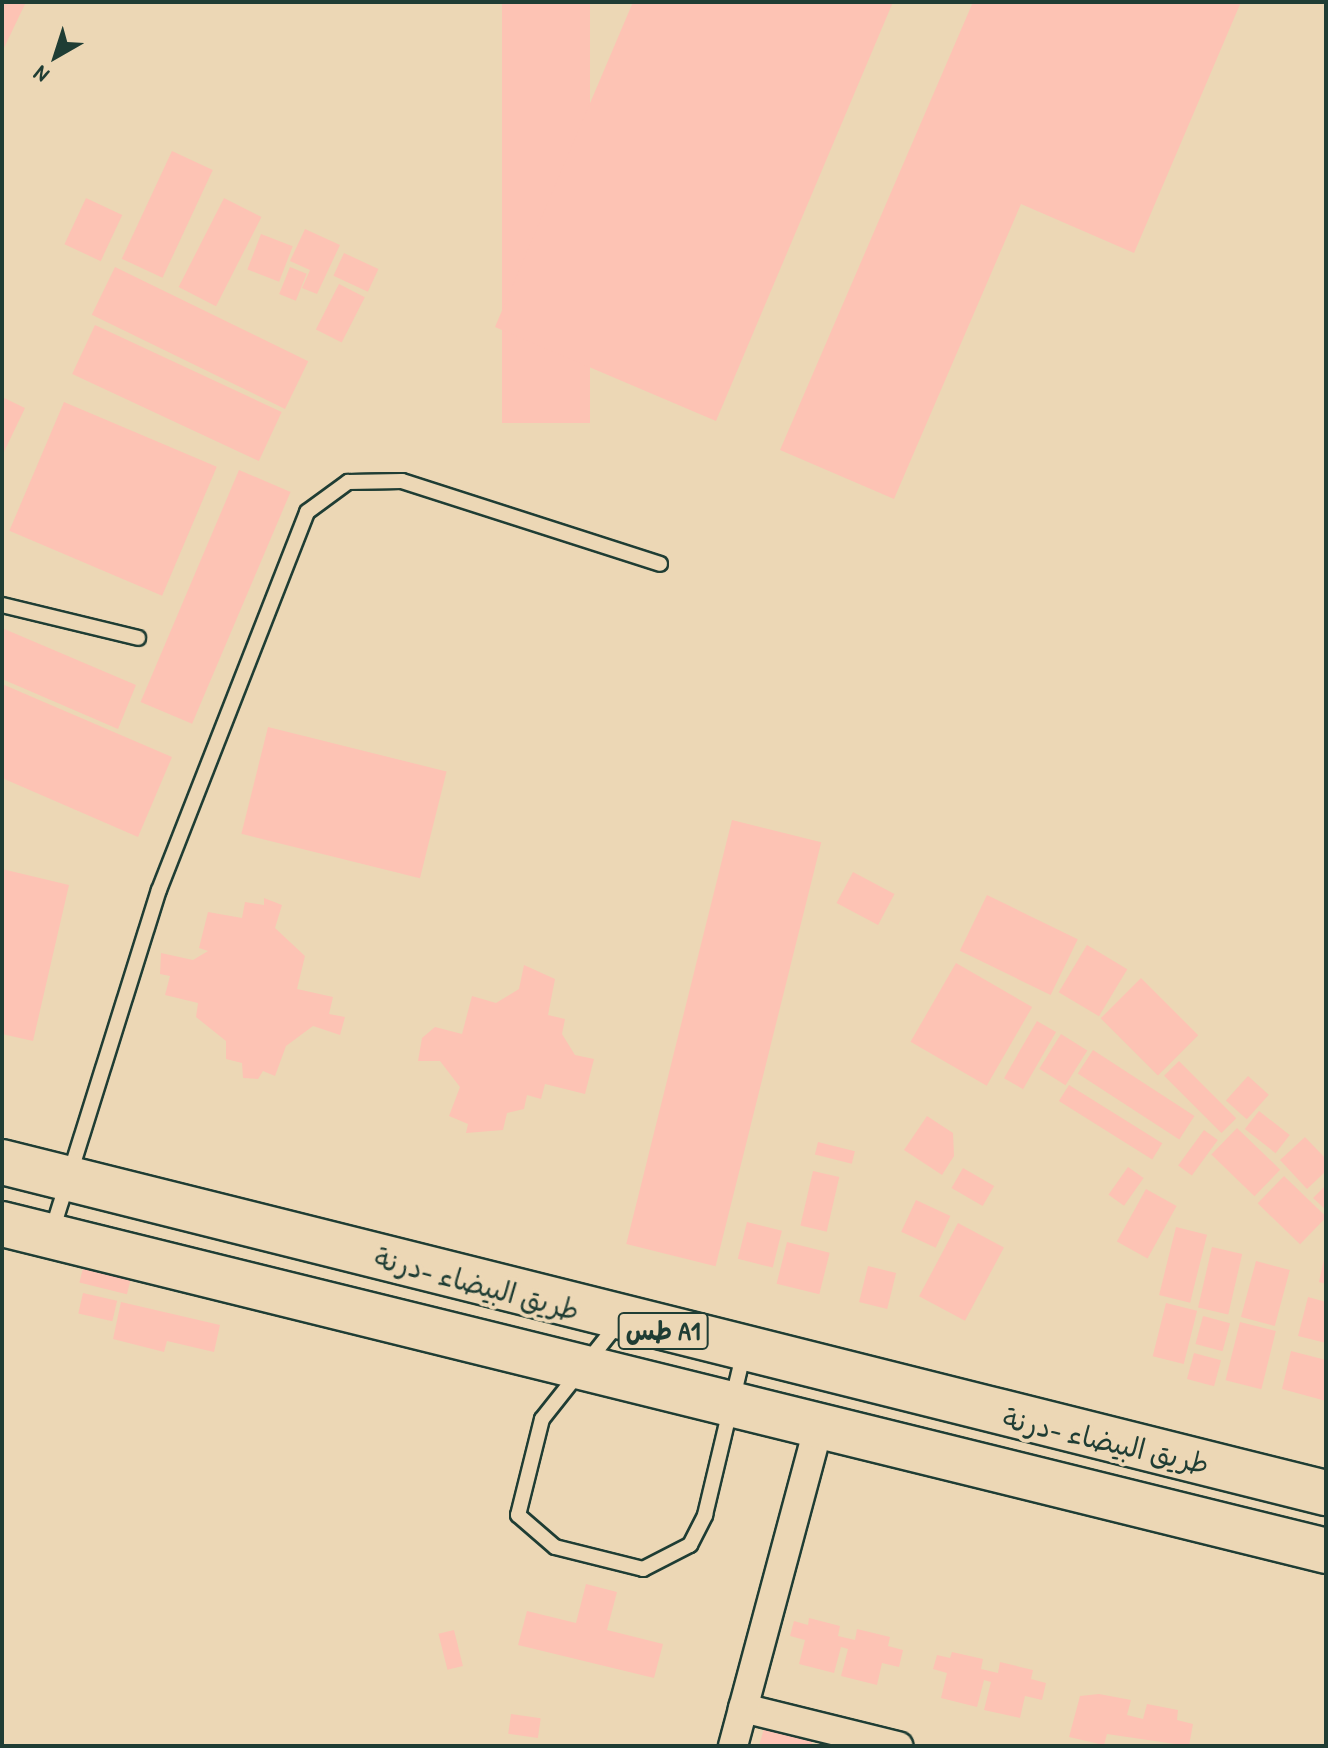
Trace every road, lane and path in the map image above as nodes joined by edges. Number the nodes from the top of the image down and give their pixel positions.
1 (660, 564) dead end
2 (2, 605) edge
3 (138, 638) dead end
4 (2, 1162) edge
5 (64, 1177) junction
6 (2, 1224) edge
7 (51, 1236) junction
8 (620, 1320) junction
9 (745, 1351) junction
10 (580, 1365) junction
11 (733, 1404) junction
12 (819, 1426) junction
13 (1326, 1493) edge
14 (1326, 1551) edge
15 (743, 1708) junction
16 (733, 1746) edge
17 (898, 1746) edge

1 - 5 lane
2 - 3 lane
4 - 5 highway, طريق البيضاء -درنة / طس A1
5 - 7 lane
5 - 8 highway, طريق البيضاء -درنة / طس A1
6 - 7 highway, طريق البيضاء -درنة / طس A1
7 - 10 highway, طريق البيضاء -درنة / طس A1
8 - 9 highway, طريق البيضاء -درنة / طس A1
8 - 10 lane
9 - 11 lane
9 - 13 highway, طريق البيضاء -درنة / طس A1
10 - 11 highway, طريق البيضاء -درنة / طس A1
10 - 11 lane
11 - 12 highway, طريق البيضاء -درنة / طس A1
12 - 14 highway, طريق البيضاء -درنة / طس A1
12 - 15 street
15 - 16 street
15 - 17 street

